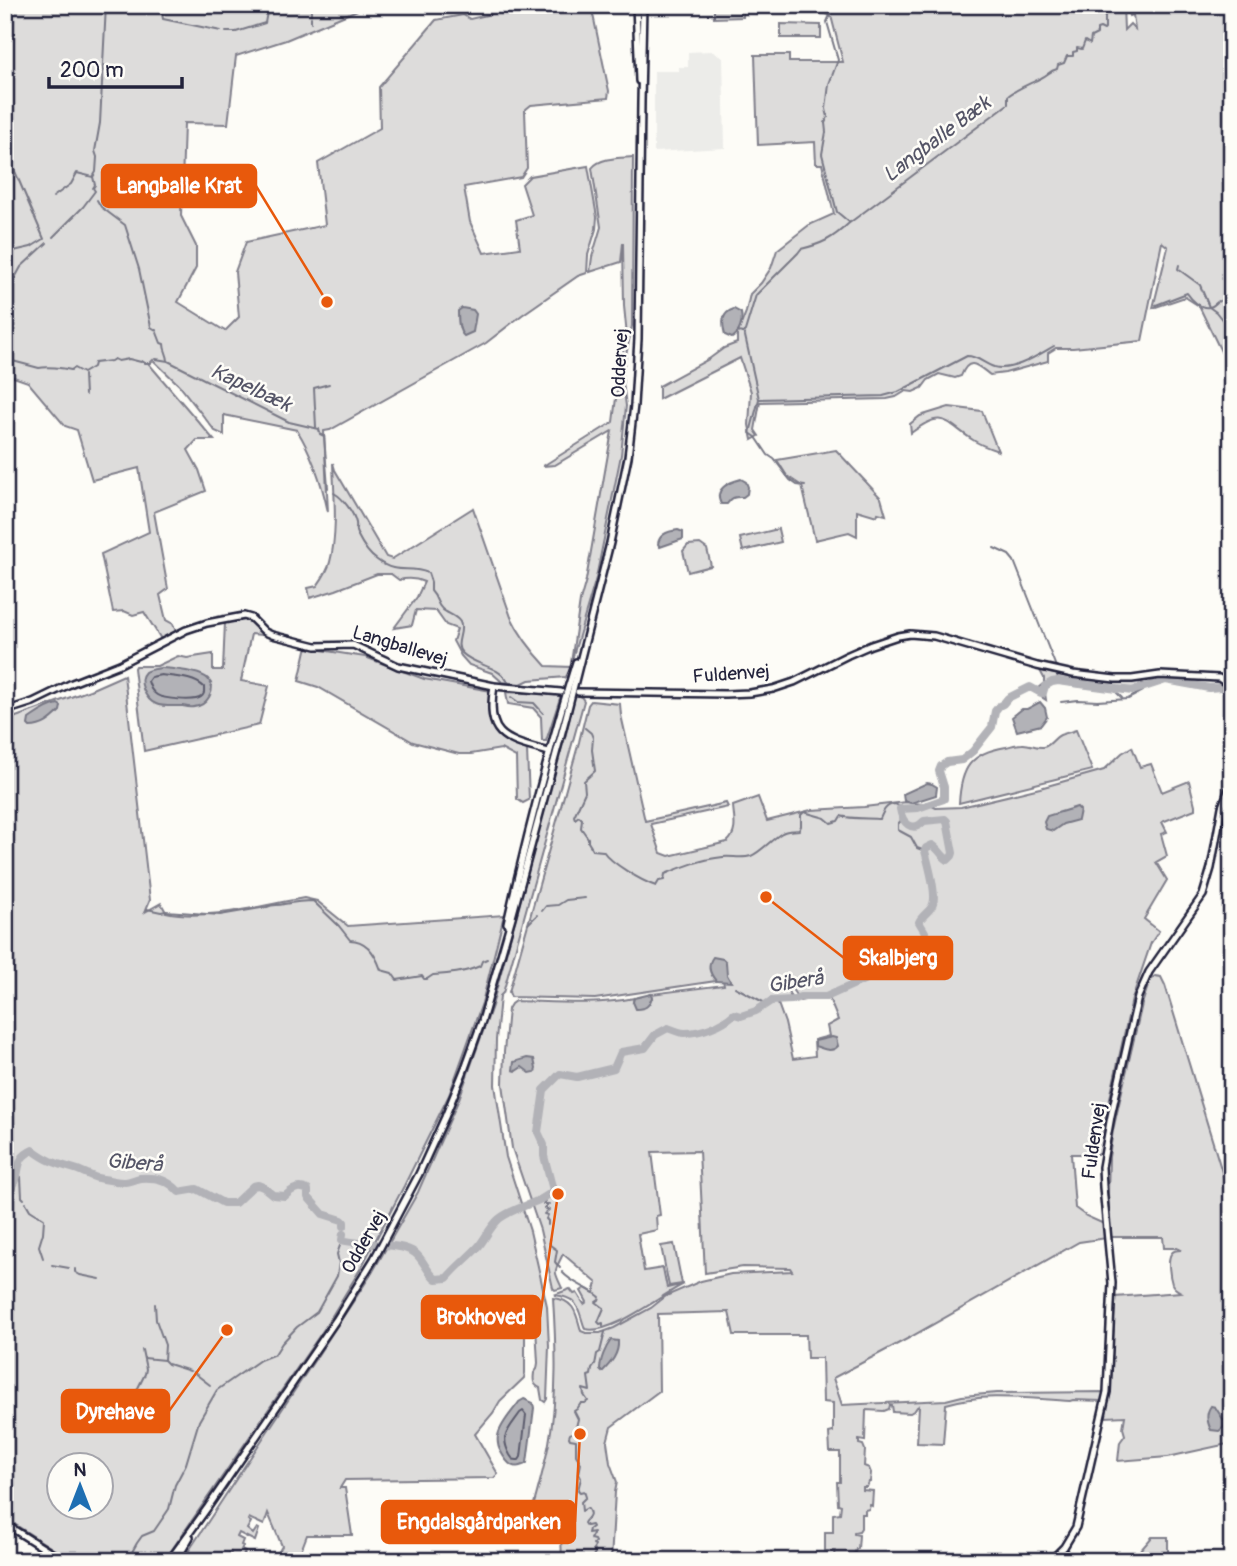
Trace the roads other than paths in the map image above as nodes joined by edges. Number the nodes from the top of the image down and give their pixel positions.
1 (636, 5) edge
2 (643, 5) edge
3 (641, 102) junction
4 (494, 686) junction
5 (561, 692) dead end
6 (578, 692) dead end
7 (1232, 701) edge
8 (5, 711) edge
9 (552, 753) junction
10 (1232, 781) edge
11 (208, 1507) junction
12 (5, 1524) edge
13 (64, 1561) edge
14 (169, 1561) edge
15 (176, 1561) edge
16 (1051, 1561) edge

1 - 3 street, Oddervej
2 - 3 street, Oddervej
3 - 9 street, Oddervej
4 - 5 street
4 - 8 street, Langballevej
4 - 9 street
6 - 7 street, Fuldenvej
9 - 11 street, Oddervej
10 - 16 street, Fuldenvej
11 - 14 street, Oddervej
11 - 15 street, Oddervej
12 - 13 street

